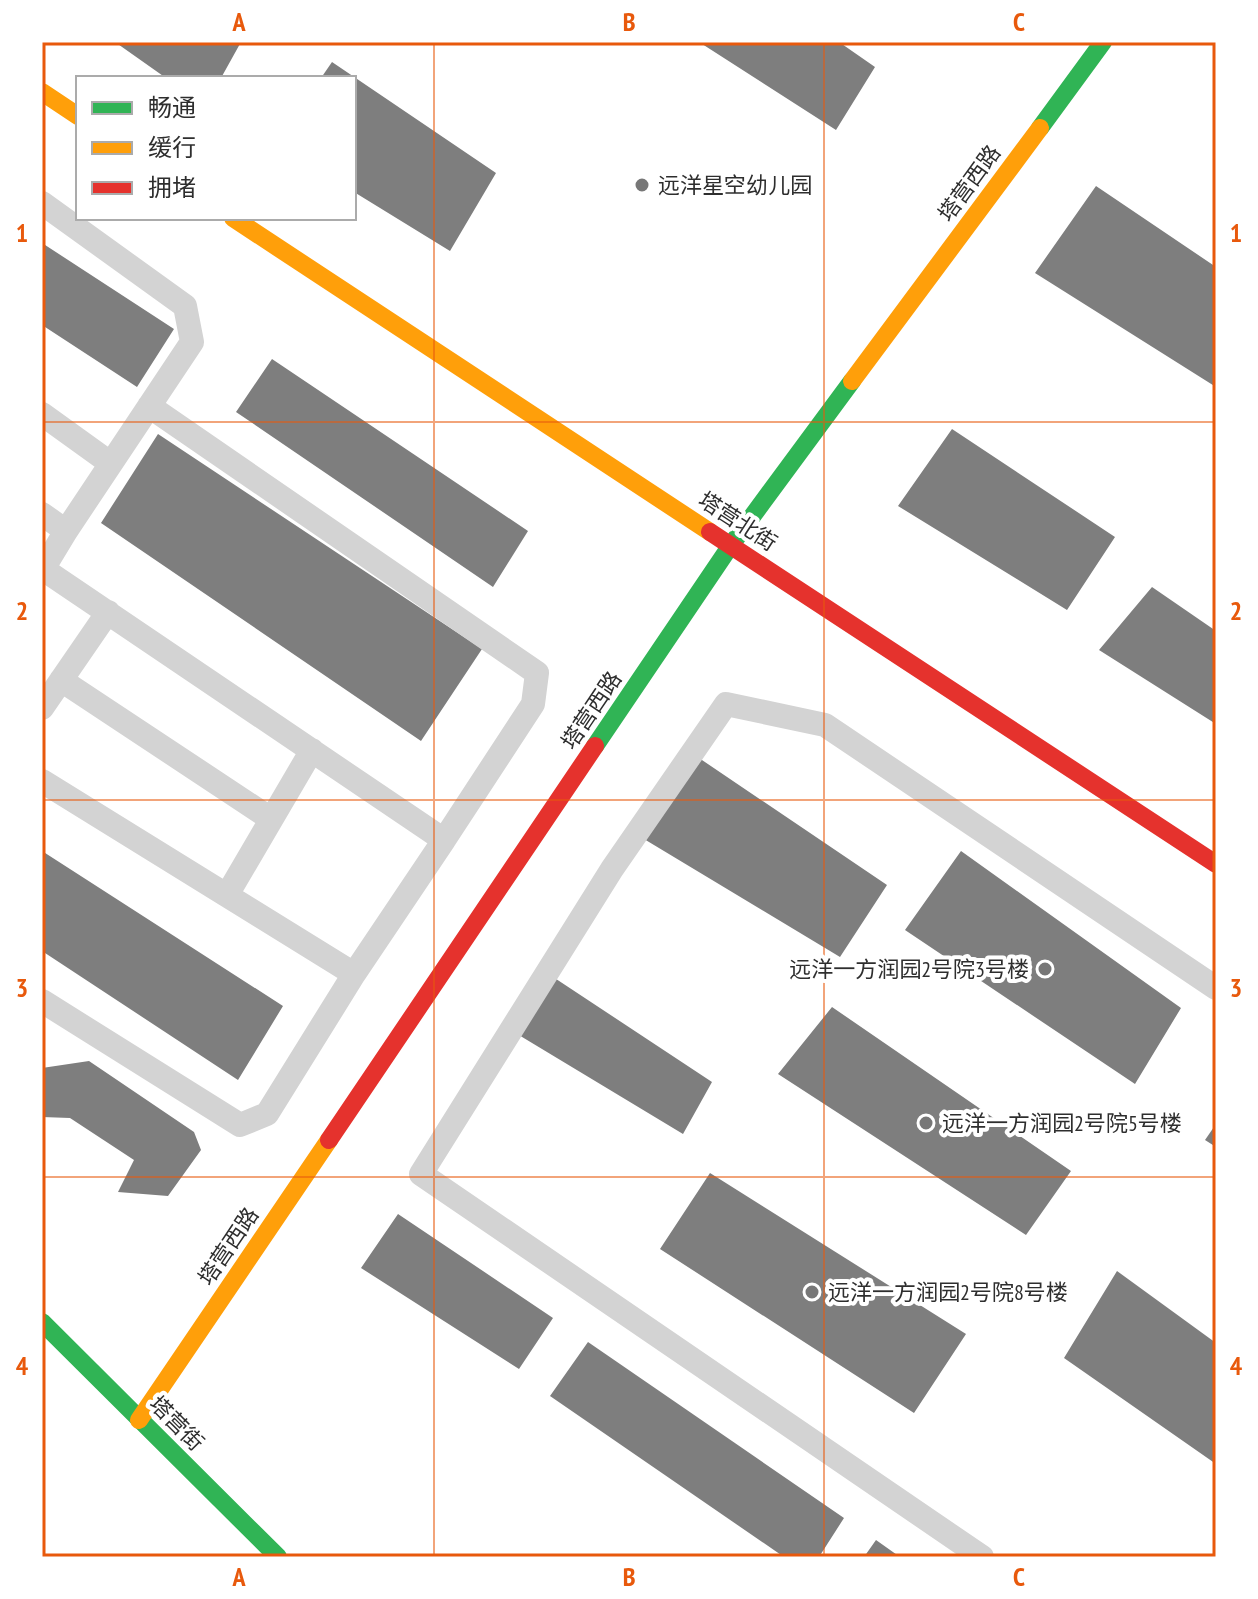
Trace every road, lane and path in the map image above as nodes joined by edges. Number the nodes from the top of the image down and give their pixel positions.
1 (1103, 42) edge
2 (42, 92) edge
3 (76, 115) edge
4 (42, 203) edge
5 (236, 220) edge
6 (149, 406) junction
7 (42, 414) edge
8 (110, 463) junction
9 (42, 514) edge
10 (66, 531) junction
11 (731, 545) junction
12 (108, 612) junction
13 (61, 680) junction
14 (42, 708) edge
15 (312, 750) junction
16 (42, 781) edge
17 (271, 819) junction
18 (444, 840) junction
19 (1216, 864) edge
20 (227, 895) junction
21 (354, 974) junction
22 (1216, 988) edge
23 (42, 1001) edge
24 (42, 1322) edge
25 (139, 1420) junction
26 (278, 1557) edge
27 (982, 1557) edge

1 - 11 street, 塔营西路
2 - 3 street
4 - 6 street
5 - 11 street, 塔营北街
6 - 8 street
6 - 18 street
7 - 8 street
8 - 10 street
9 - 10 street
10 - 12 street
11 - 19 street, 塔营北街
11 - 25 street, 塔营西路
12 - 13 street
12 - 15 street
13 - 14 street
13 - 17 street
15 - 17 street
15 - 18 street
16 - 20 street
17 - 20 street
18 - 21 street
20 - 21 street
21 - 23 street
22 - 27 street
24 - 25 street, 塔营街
25 - 26 street, 塔营街

